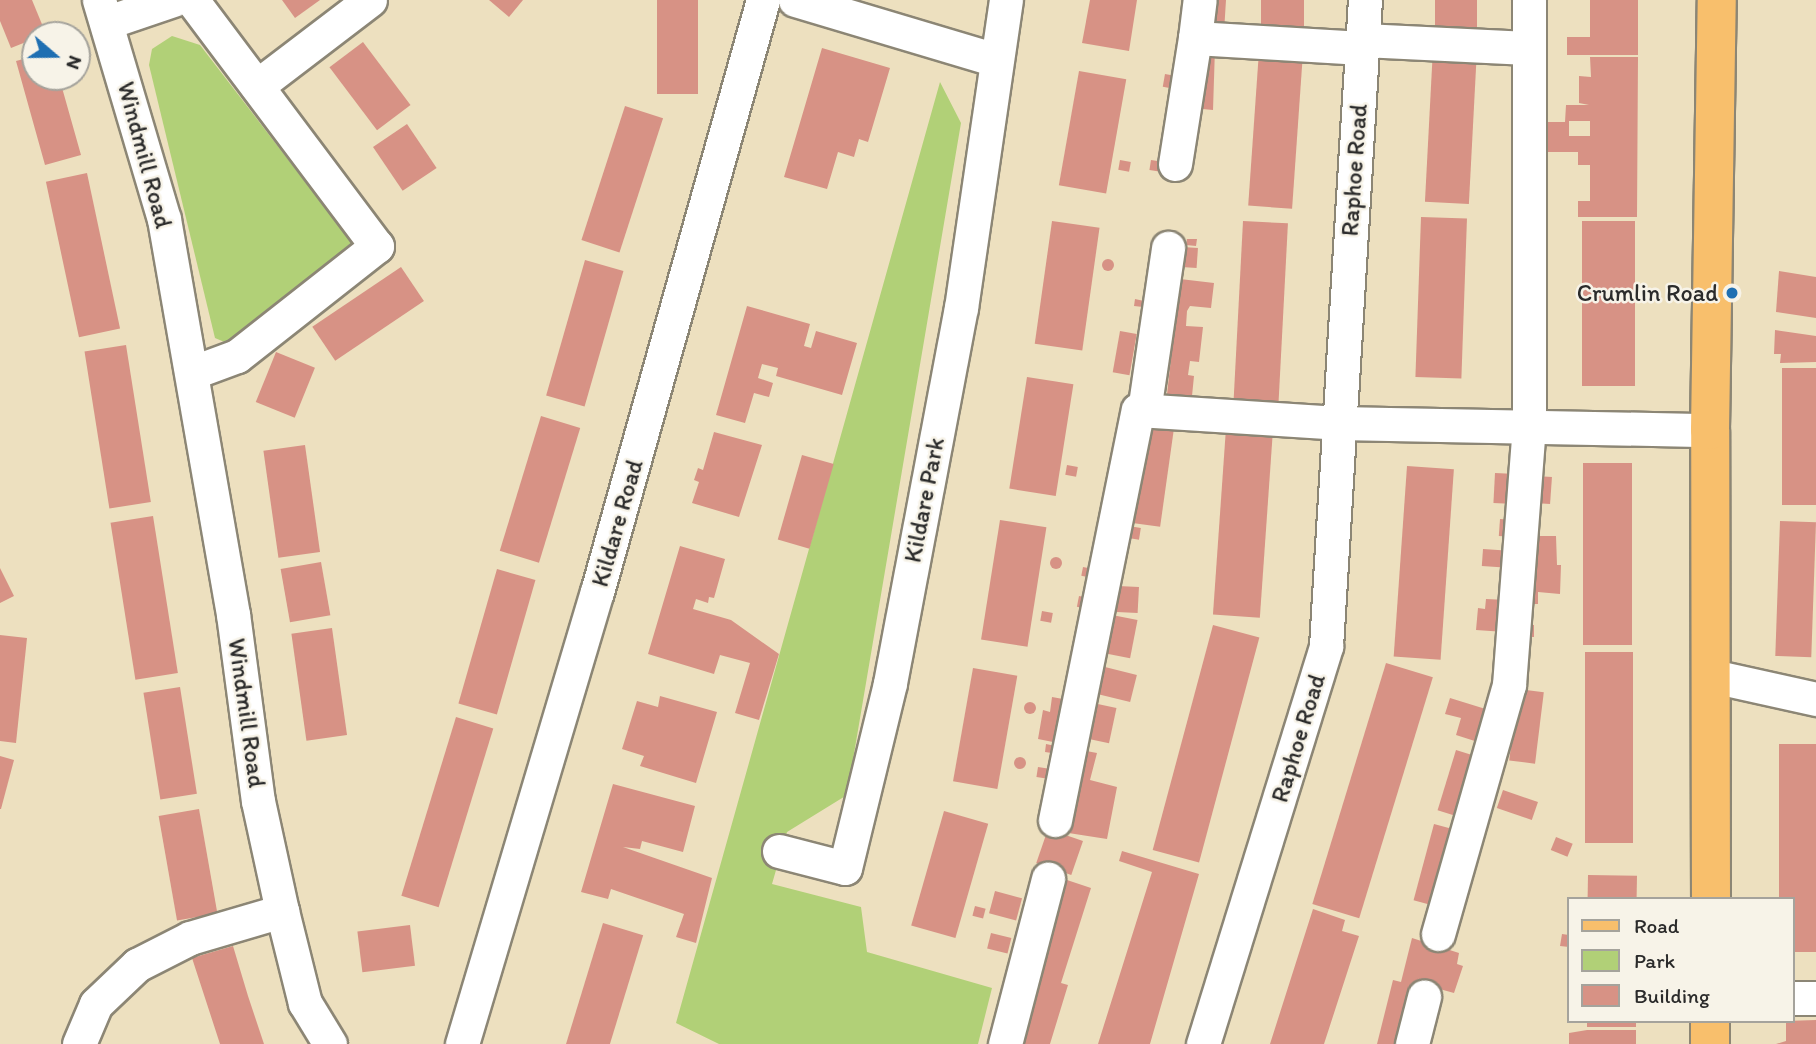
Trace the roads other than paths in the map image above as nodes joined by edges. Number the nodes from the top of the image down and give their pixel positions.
1 (173, 0) edge
2 (192, 0) edge
3 (370, 0) edge
4 (763, 0) edge
5 (795, 0) edge
6 (1006, 0) edge
7 (1200, 0) edge
8 (1365, 0) edge
9 (1529, 0) edge
10 (1717, 0) edge
11 (104, 11) edge
12 (1195, 38) junction
13 (1362, 44) junction
14 (1528, 48) junction
15 (996, 60) junction
16 (257, 86) junction
17 (1175, 164) dead end
18 (1168, 248) dead end
19 (194, 372) junction
20 (1144, 411) junction
21 (1338, 423) junction
22 (1529, 428) junction
23 (1710, 430) junction
24 (1712, 676) junction
25 (1816, 699) edge
26 (1055, 820) dead end
27 (779, 851) dead end
28 (1048, 879) dead end
29 (1711, 897) edge
30 (282, 911) junction
31 (1438, 934) dead end
32 (1424, 997) dead end
33 (1795, 998) edge
34 (1816, 998) edge
35 (1710, 1023) edge
36 (79, 1044) edge
37 (330, 1044) edge
38 (462, 1044) edge
39 (1005, 1044) edge
40 (1203, 1044) edge
41 (1412, 1044) edge
42 (1710, 1044) edge

1 - 11 street, Windmill Road
2 - 16 street
3 - 16 street
4 - 38 street, Kildare Road
5 - 15 street
6 - 15 street, Kildare Park
7 - 12 street
8 - 13 street, Raphoe Road
9 - 14 street
10 - 23 main road
11 - 19 street, Windmill Road
12 - 13 street
12 - 17 street
13 - 14 street
13 - 21 street, Raphoe Road
14 - 22 street
15 - 27 street, Kildare Park
16 - 19 street
18 - 20 street
19 - 30 street, Windmill Road
20 - 21 street
20 - 26 street
21 - 22 street
21 - 40 street, Raphoe Road
22 - 23 street
22 - 31 street
23 - 24 main road
24 - 25 street
24 - 29 main road
28 - 39 street
30 - 36 street
30 - 37 street, Windmill Road
32 - 41 street
33 - 34 street
35 - 42 main road

